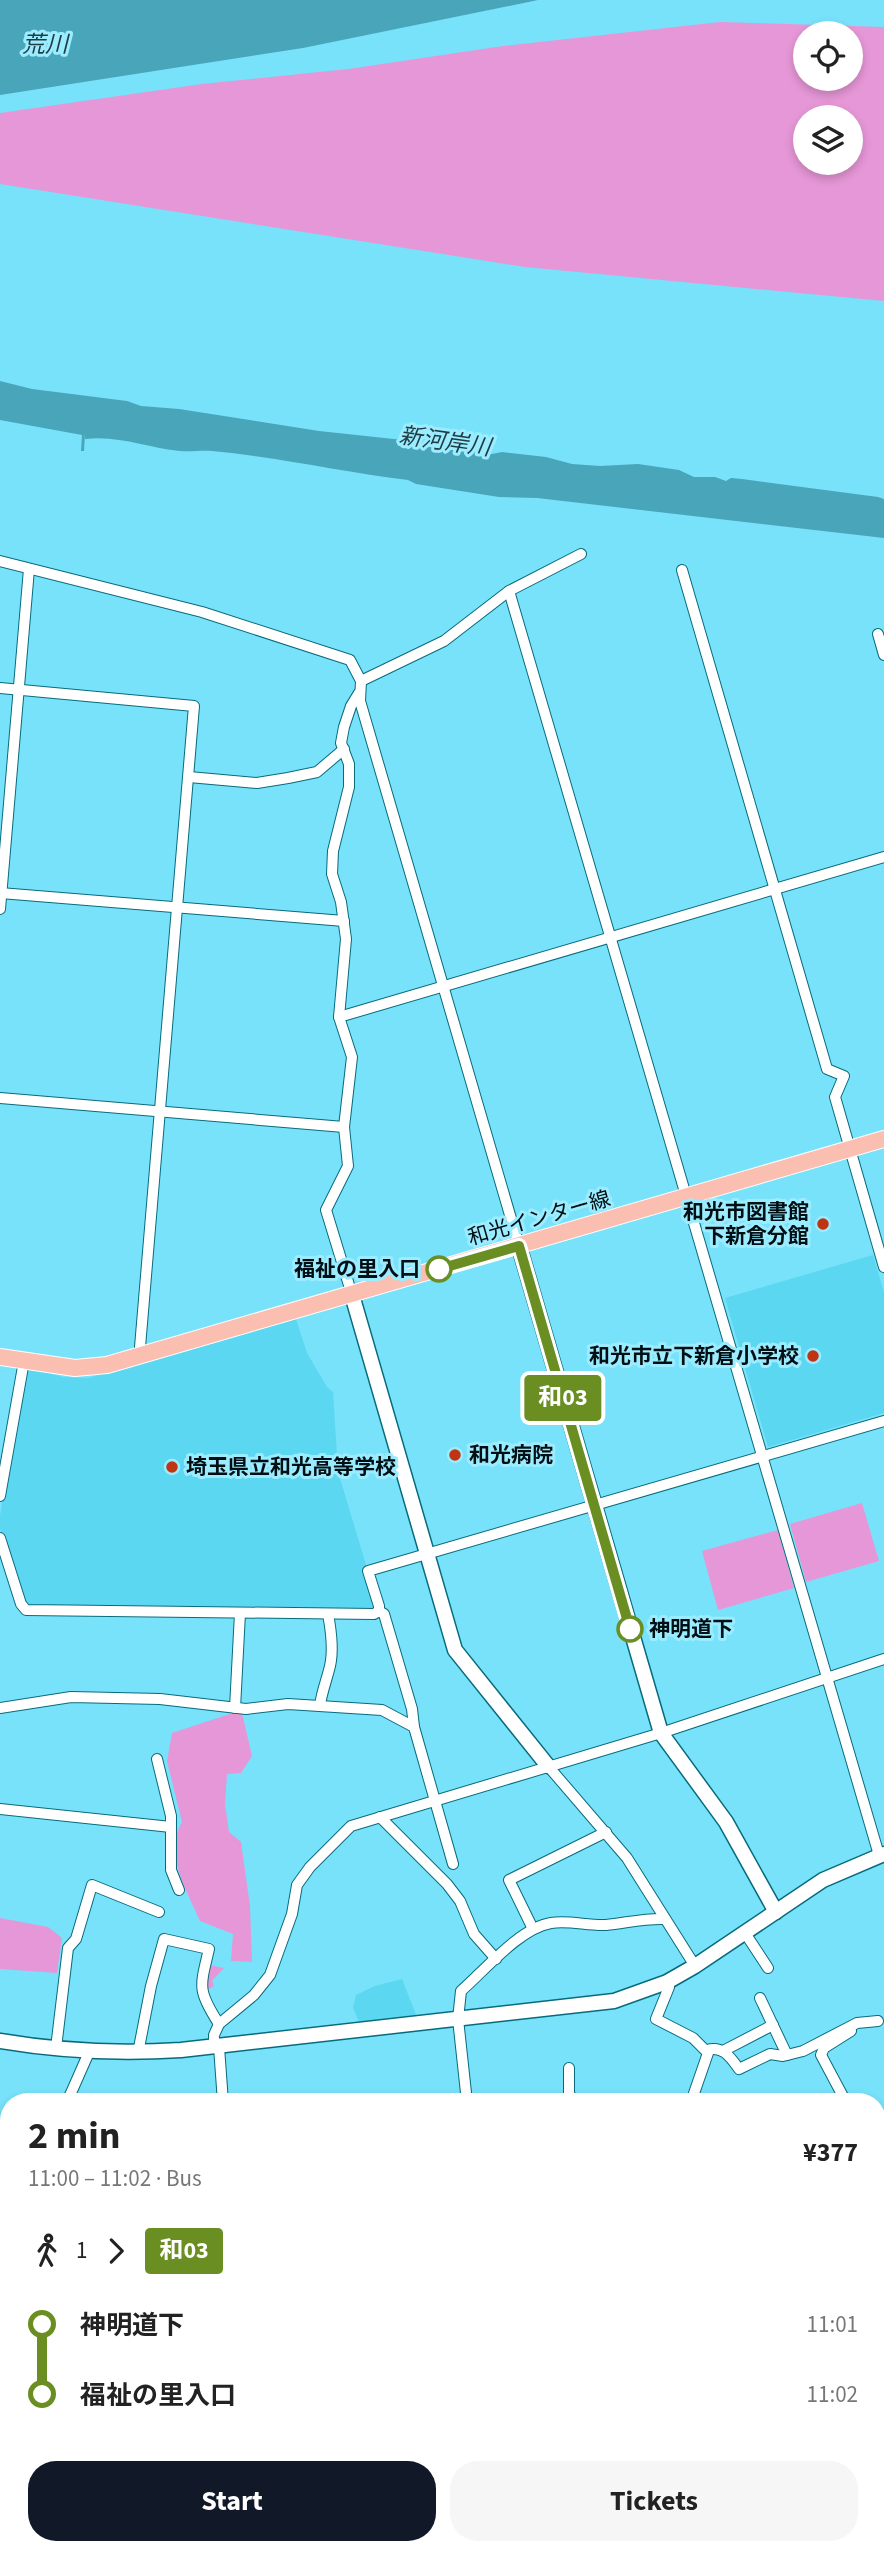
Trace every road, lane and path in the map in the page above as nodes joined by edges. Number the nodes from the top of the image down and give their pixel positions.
1 (581, 554) dead end
2 (0, 561) edge
3 (29, 569) junction
4 (682, 570) dead end
5 (509, 592) junction
6 (878, 634) dead end
7 (884, 655) edge
8 (361, 681) junction
9 (0, 688) edge
10 (19, 689) junction
11 (360, 692) junction
12 (344, 749) junction
13 (189, 777) junction
14 (884, 858) edge
15 (775, 889) junction
16 (1, 893) edge
17 (177, 908) junction
18 (0, 909) edge
19 (344, 921) junction
20 (609, 939) junction
21 (444, 987) junction
22 (339, 1017) junction
23 (0, 1098) edge
24 (160, 1111) junction
25 (344, 1127) junction
26 (884, 1139) edge
27 (850, 1149) junction
28 (686, 1196) junction
29 (519, 1246) junction
30 (884, 1266) edge
31 (352, 1295) junction
32 (142, 1356) junction
33 (0, 1357) edge
34 (24, 1361) junction
35 (884, 1421) edge
36 (764, 1456) junction
37 (0, 1496) edge
38 (594, 1506) junction
39 (0, 1539) edge
40 (427, 1555) junction
41 (379, 1611) junction
42 (240, 1613) junction
43 (328, 1614) junction
44 (884, 1659) edge
45 (828, 1678) junction
46 (320, 1705) junction
47 (0, 1708) edge
48 (235, 1708) junction
49 (414, 1727) junction
50 (661, 1734) junction
51 (157, 1759) dead end
52 (548, 1766) junction
53 (435, 1800) junction
54 (0, 1809) edge
55 (380, 1817) junction
56 (171, 1827) junction
57 (606, 1832) junction
58 (882, 1855) edge
59 (453, 1864) dead end
60 (179, 1890) dead end
61 (159, 1912) dead end
62 (776, 1912) junction
63 (665, 1919) junction
64 (533, 1929) junction
65 (744, 1933) junction
66 (496, 1959) junction
67 (695, 1966) junction
68 (768, 1968) dead end
69 (667, 1982) junction
70 (760, 1998) dead end
71 (458, 2020) junction
72 (881, 2020) edge
73 (219, 2024) junction
74 (773, 2025) junction
75 (0, 2041) edge
76 (216, 2047) junction
77 (56, 2048) junction
78 (90, 2050) junction
79 (707, 2050) junction
80 (723, 2051) junction
81 (138, 2053) junction
82 (787, 2055) junction
83 (569, 2068) dead end
84 (71, 2093) edge
85 (222, 2093) edge
86 (466, 2093) edge
87 (569, 2093) edge
88 (694, 2093) edge
89 (841, 2093) edge

1 - 5 street
2 - 3 street
3 - 8 street
3 - 10 street
4 - 15 street
5 - 8 street
5 - 20 street
6 - 7 street
8 - 11 street
9 - 10 street
10 - 13 street
10 - 16 street
11 - 12 street
11 - 21 street
12 - 13 street
12 - 19 street
13 - 17 street
14 - 15 street
15 - 20 street
15 - 27 street
16 - 17 street
16 - 18 street
17 - 19 street
17 - 24 street
19 - 22 street
20 - 21 street
20 - 28 street
21 - 22 street
21 - 29 street
22 - 25 street
23 - 24 street
24 - 25 street
24 - 32 street
25 - 31 street
26 - 27 main road, 和光インター線
27 - 28 main road, 和光インター線
27 - 30 street
28 - 29 main road, 和光インター線
28 - 36 street
29 - 31 main road, 和光インター線
29 - 38 street
31 - 32 main road, 和光インター線
31 - 40 street
32 - 34 main road, 和光インター線
33 - 34 main road, 和光インター線
34 - 37 street
35 - 36 street
36 - 38 street
36 - 45 street
38 - 40 street
38 - 50 street
39 - 42 street
40 - 41 street
40 - 52 street
41 - 43 street
41 - 49 street
42 - 43 street
42 - 48 street
43 - 46 street
44 - 45 street
45 - 50 street
45 - 58 street
46 - 48 street
46 - 49 street
47 - 48 street
49 - 53 street
50 - 52 street
50 - 62 street
51 - 56 street
52 - 53 street
52 - 57 street
53 - 55 street
53 - 59 street
54 - 56 street
55 - 66 street
55 - 73 street
56 - 60 street
57 - 63 street
57 - 64 street
58 - 62 street
61 - 77 street
62 - 65 street
63 - 64 street
63 - 67 street
64 - 66 street
65 - 67 street
65 - 68 street
66 - 71 street
67 - 69 street
69 - 71 street
69 - 79 street
70 - 74 street
71 - 76 street
71 - 86 street
72 - 82 street
72 - 89 street
73 - 76 street
73 - 81 street
74 - 80 street
74 - 82 street
75 - 77 street
76 - 81 street
76 - 85 street
77 - 78 street
78 - 81 street
78 - 84 street
79 - 80 street
79 - 88 street
80 - 82 street
83 - 87 street

